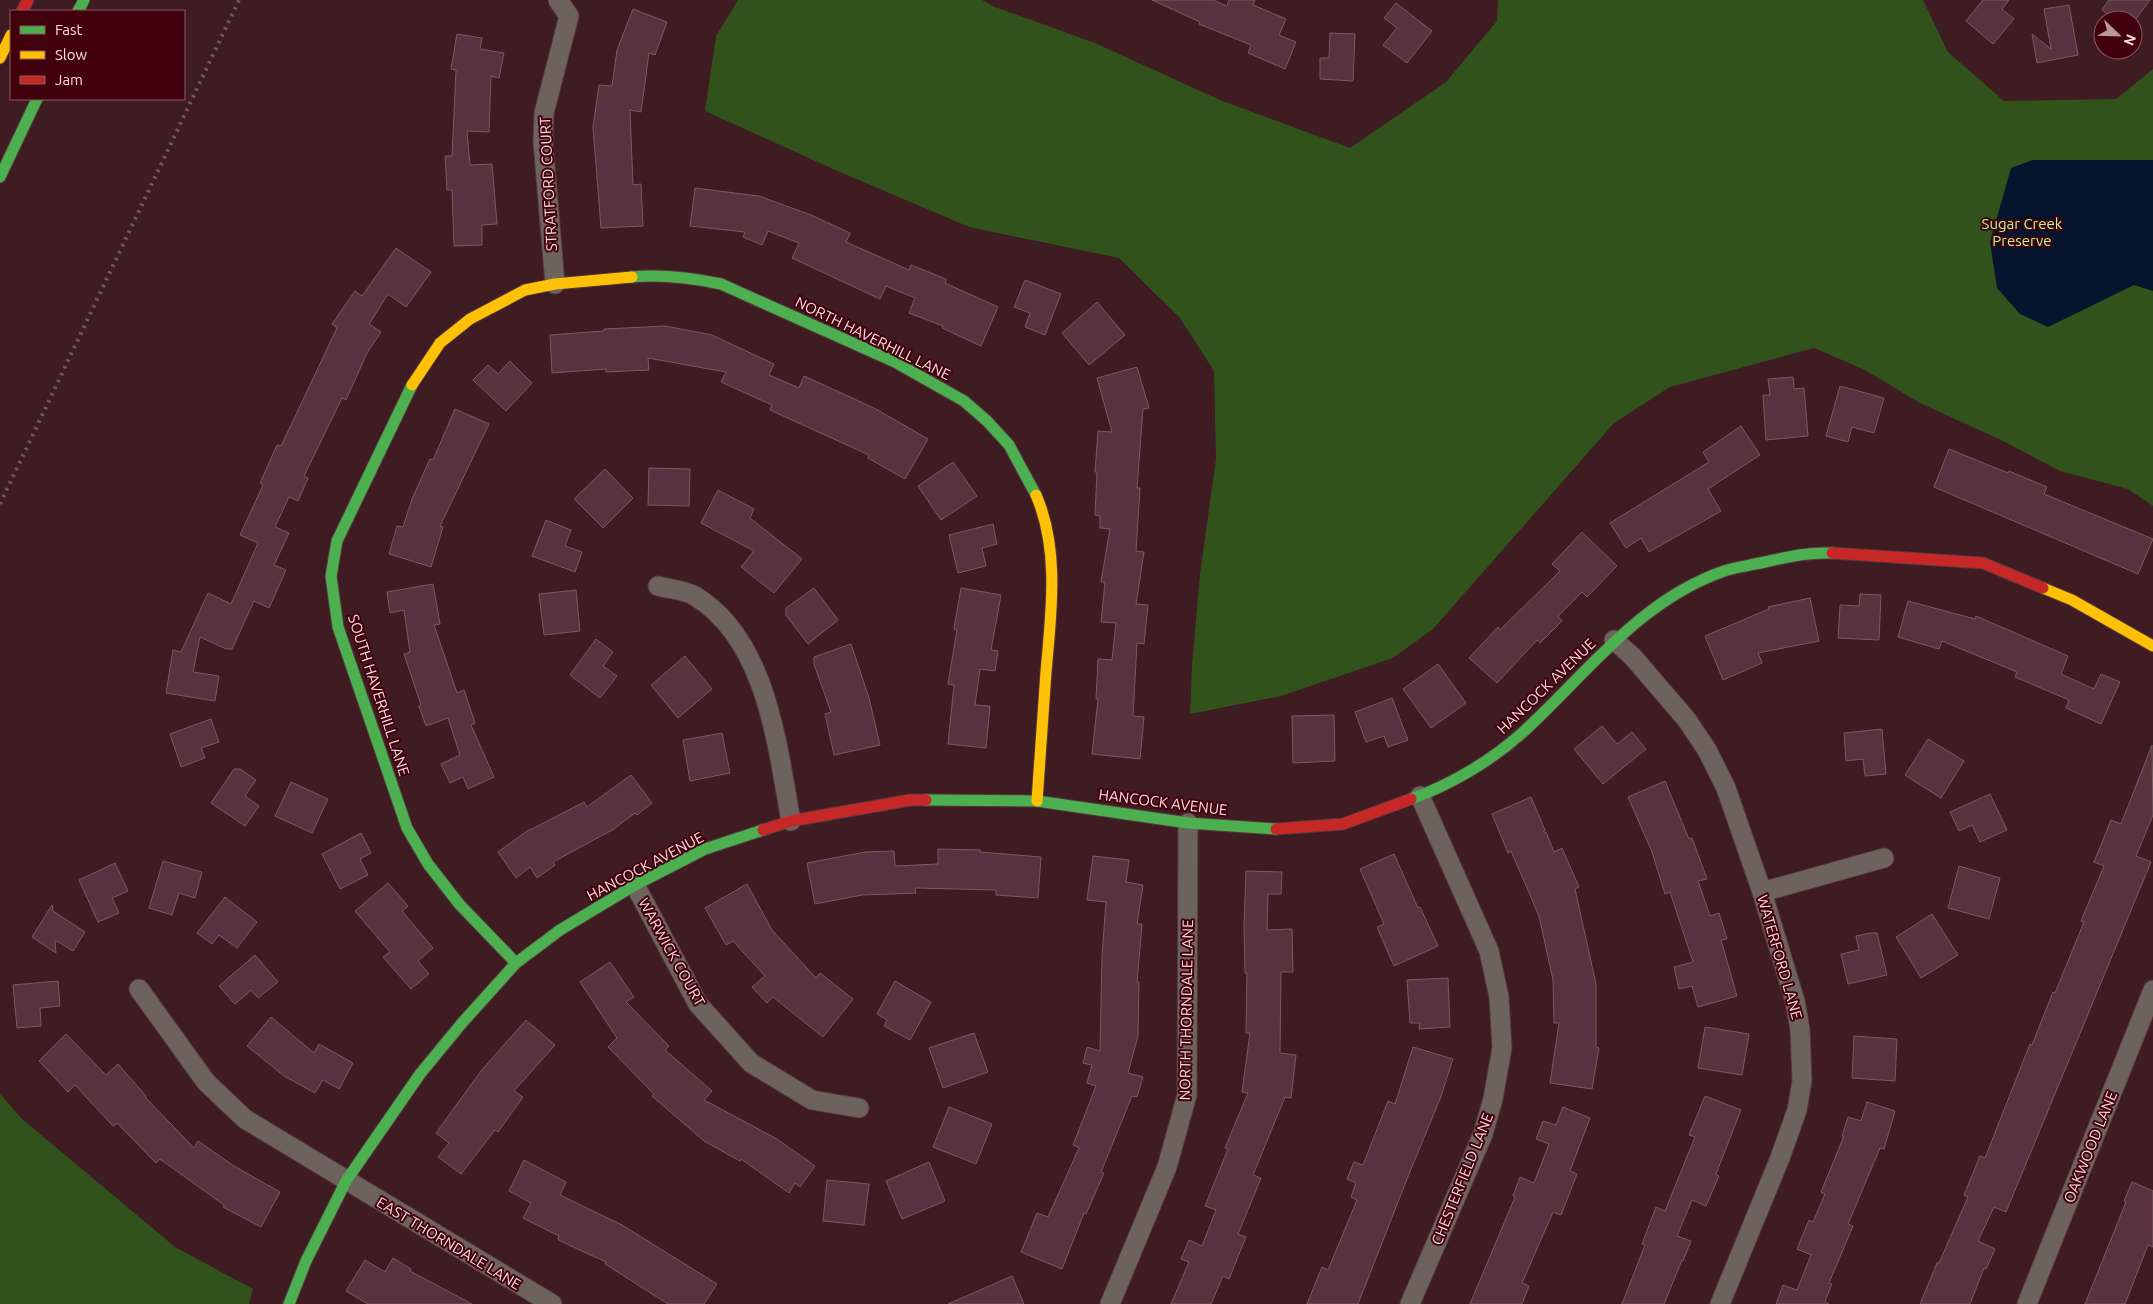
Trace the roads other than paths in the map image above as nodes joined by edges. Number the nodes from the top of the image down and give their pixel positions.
1 (558, 0) edge
2 (10, 37) edge
3 (0, 58) edge
4 (37, 100) edge
5 (0, 178) edge
6 (555, 284) junction
7 (658, 586) dead end
8 (1614, 640) junction
9 (2153, 646) edge
10 (1420, 796) junction
11 (1037, 801) junction
12 (791, 821) junction
13 (1188, 823) junction
14 (1884, 858) dead end
15 (635, 886) junction
16 (1762, 892) junction
17 (516, 963) junction
18 (139, 989) dead end
19 (2153, 990) edge
20 (859, 1108) dead end
21 (346, 1181) junction
22 (289, 1304) edge
23 (552, 1304) edge
24 (1110, 1304) edge
25 (1410, 1304) edge
26 (1720, 1304) edge
27 (2027, 1304) edge

1 - 6 street, STRATFORD COURT
2 - 3 street
4 - 5 street
6 - 11 street, NORTH HAVERHILL LANE
6 - 17 street, SOUTH HAVERHILL LANE
7 - 12 street
8 - 9 street, HANCOCK AVENUE
8 - 10 street, HANCOCK AVENUE
8 - 16 street, WATERFORD LANE
10 - 13 street, HANCOCK AVENUE
10 - 25 street, CHESTERFIELD LANE
11 - 12 street, HANCOCK AVENUE
11 - 13 street, HANCOCK AVENUE
12 - 15 street, HANCOCK AVENUE
13 - 24 street, NORTH THORNDALE LANE
14 - 16 street
15 - 17 street, HANCOCK AVENUE
15 - 20 street, WARWICK COURT
16 - 26 street, WATERFORD LANE
17 - 21 street, HANCOCK AVENUE
18 - 21 street, EAST THORNDALE LANE
19 - 27 street, OAKWOOD LANE
21 - 22 street, HANCOCK AVENUE
21 - 23 street, EAST THORNDALE LANE

